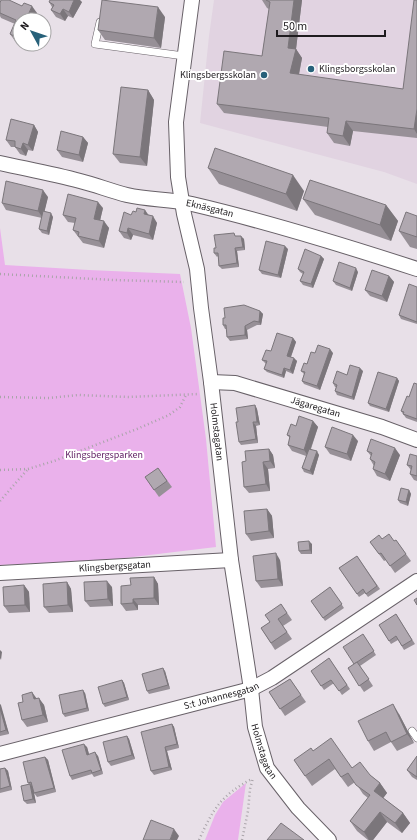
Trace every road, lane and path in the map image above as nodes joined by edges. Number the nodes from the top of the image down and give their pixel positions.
1 (192, 0) edge
2 (101, 15) edge
3 (184, 56) junction
4 (0, 163) edge
5 (182, 202) junction
6 (417, 269) edge
7 (0, 274) edge
8 (187, 282) dead end
9 (207, 387) junction
10 (186, 395) junction
11 (0, 397) edge
12 (417, 440) edge
13 (28, 469) junction
14 (0, 470) edge
15 (0, 501) edge
16 (231, 560) junction
17 (0, 573) edge
18 (417, 581) edge
19 (251, 689) junction
20 (412, 731) dead end
21 (417, 738) edge
22 (0, 754) edge
23 (267, 768) junction
24 (252, 779) junction
25 (199, 840) edge
26 (242, 840) edge
27 (329, 840) edge

1 - 3 street, Holmstagatan
2 - 3 lane
3 - 5 street, Holmstagatan
4 - 5 street, Eknäsgatan
5 - 6 street, Eknäsgatan
5 - 9 street, Holmstagatan
7 - 8 path
9 - 10 path
9 - 12 street, Jägaregatan
9 - 16 street, Holmstagatan
10 - 11 path
10 - 13 path
13 - 14 path
13 - 15 path
16 - 17 street, Klingsbergsgatan
16 - 19 street, Holmstagatan
18 - 19 street, S:t Johannesgatan
19 - 22 street, S:t Johannesgatan
19 - 23 street, Holmstagatan
20 - 21 lane
23 - 24 path
23 - 27 street, Holmstagatan
24 - 25 path
24 - 26 path

